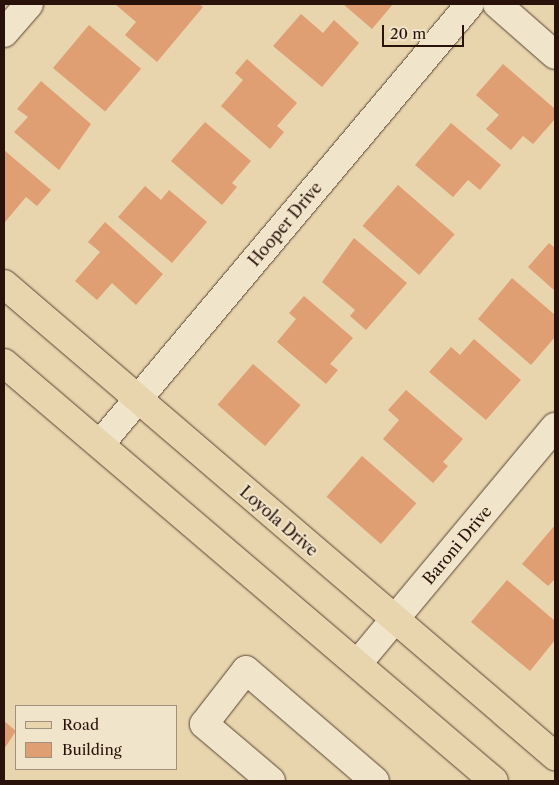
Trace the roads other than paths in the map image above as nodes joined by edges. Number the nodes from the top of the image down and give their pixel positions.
1 (28, 4) edge
2 (470, 4) edge
3 (497, 4) edge
4 (4, 33) edge
5 (555, 56) edge
6 (4, 284) edge
7 (4, 363) edge
8 (138, 399) junction
9 (555, 427) edge
10 (101, 443) junction
11 (395, 621) junction
12 (359, 662) junction
13 (555, 756) edge
14 (271, 781) edge
15 (375, 781) edge
16 (494, 781) edge

1 - 4 street
2 - 8 street, Hooper Drive
3 - 5 street
6 - 8 main road, Loyola Drive
7 - 10 main road
8 - 10 street, Hooper Drive
8 - 11 main road, Loyola Drive
9 - 11 street, Baroni Drive
10 - 12 main road
11 - 12 street, Baroni Drive
11 - 13 main road, Loyola Drive
12 - 16 main road
14 - 15 street

